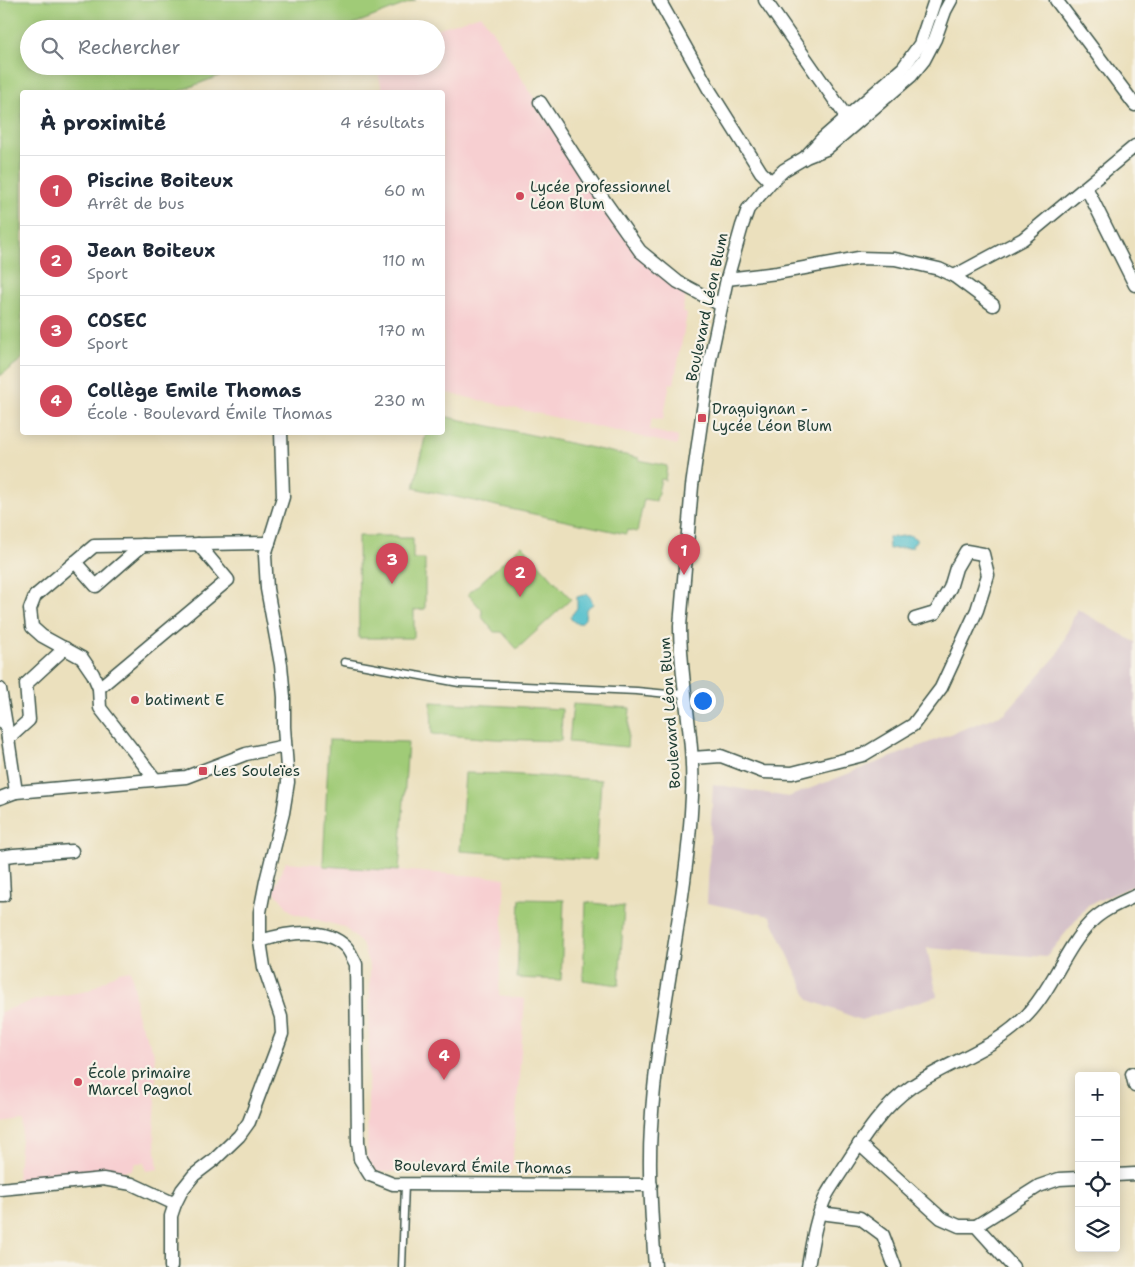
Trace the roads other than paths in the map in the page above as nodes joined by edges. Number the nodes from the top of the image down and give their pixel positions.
1 (659, 0) edge
2 (765, 0) edge
3 (935, 0) edge
4 (951, 0) edge
5 (1056, 0) edge
6 (540, 102) dead end
7 (1135, 105) edge
8 (850, 123) junction
9 (1135, 146) edge
10 (771, 182) junction
11 (1086, 187) junction
12 (954, 276) junction
13 (727, 279) junction
14 (1135, 285) edge
15 (721, 305) junction
16 (993, 305) dead end
17 (281, 435) edge
18 (269, 543) junction
19 (198, 544) junction
20 (143, 545) junction
21 (75, 562) junction
22 (915, 619) dead end
23 (64, 648) junction
24 (344, 662) dead end
25 (99, 688) junction
26 (0, 689) edge
27 (686, 693) junction
28 (3, 722) edge
29 (8, 739) junction
30 (285, 746) junction
31 (692, 758) junction
32 (155, 779) junction
33 (16, 792) junction
34 (0, 798) edge
35 (72, 851) dead end
36 (1, 857) edge
37 (0, 895) edge
38 (1135, 896) edge
39 (260, 941) junction
40 (859, 1144) junction
41 (1135, 1174) edge
42 (1120, 1175) edge
43 (1075, 1178) edge
44 (405, 1184) junction
45 (651, 1185) junction
46 (0, 1189) edge
47 (175, 1204) junction
48 (820, 1213) junction
49 (976, 1226) junction
50 (171, 1267) edge
51 (402, 1267) edge
52 (655, 1267) edge
53 (808, 1267) edge
54 (895, 1267) edge
55 (1013, 1267) edge

1 - 10 street
2 - 8 street
3 - 8 street, Boulevard Léon Blum
4 - 8 street, Boulevard Léon Blum
5 - 7 street
6 - 15 street
8 - 10 street, Boulevard Léon Blum
9 - 11 street
10 - 13 street, Boulevard Léon Blum
11 - 12 street
11 - 14 street
12 - 13 street
12 - 16 street
13 - 15 street, Boulevard Léon Blum
15 - 27 street, Boulevard Léon Blum
17 - 18 street
18 - 19 street
18 - 30 street
19 - 20 street
19 - 25 street
20 - 21 street
20 - 21 street
21 - 23 street
22 - 31 street
23 - 25 street
23 - 29 street
24 - 27 lane
25 - 32 street
26 - 28 street
27 - 31 street, Boulevard Léon Blum
28 - 29 street
29 - 33 street
30 - 32 street
30 - 39 street
31 - 45 street, Boulevard Léon Blum
32 - 33 street
33 - 34 street
35 - 36 street
36 - 37 street
38 - 40 street
39 - 44 street, Boulevard Émile Thomas
39 - 47 street
40 - 48 street
40 - 49 street
41 - 42 street
43 - 49 street
44 - 45 street, Boulevard Émile Thomas
44 - 51 lane
45 - 52 street, Boulevard Léon Blum
46 - 47 street
47 - 50 street
48 - 53 street
48 - 54 street
49 - 55 street

